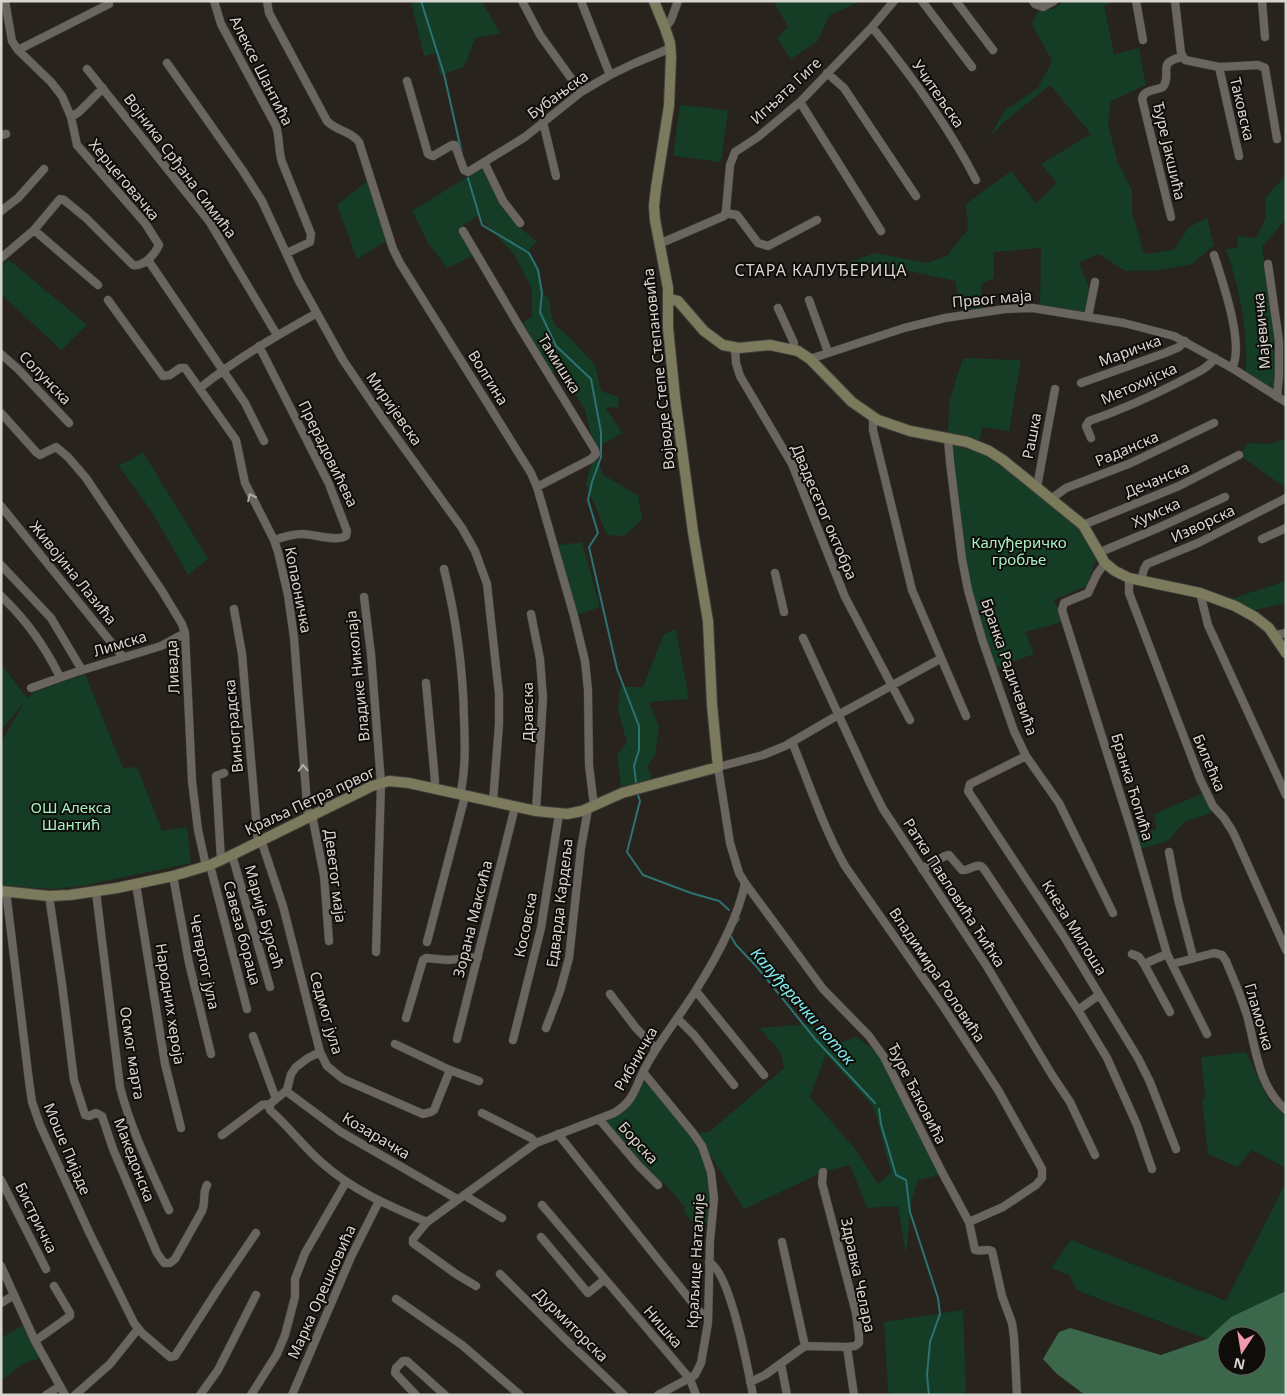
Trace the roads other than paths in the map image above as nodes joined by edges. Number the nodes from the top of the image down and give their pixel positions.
1 (5, 1) edge
2 (214, 1) edge
3 (267, 1) edge
4 (522, 1) edge
5 (581, 1) edge
6 (654, 1) edge
7 (678, 1) edge
8 (894, 1) edge
9 (922, 1) edge
10 (956, 1) edge
11 (1033, 1) edge
12 (1054, 1) edge
13 (1136, 1) edge
14 (1175, 1) edge
15 (1262, 1) edge
16 (109, 4) dead end
17 (872, 27) junction
18 (665, 28) junction
19 (1265, 37) dead end
20 (1143, 40) dead end
21 (671, 48) junction
22 (18, 50) junction
23 (993, 50) dead end
24 (1182, 57) junction
25 (167, 63) dead end
26 (972, 67) dead end
27 (1219, 67) junction
28 (87, 69) dead end
29 (827, 73) junction
30 (610, 75) junction
31 (407, 81) dead end
32 (103, 88) junction
33 (581, 92) junction
34 (800, 102) junction
35 (71, 116) junction
36 (543, 122) junction
37 (1277, 139) dead end
38 (1239, 156) dead end
39 (484, 162) junction
40 (44, 169) dead end
41 (556, 176) dead end
42 (976, 180) dead end
43 (916, 196) dead end
44 (1, 210) edge
45 (726, 213) junction
46 (1171, 217) dead end
47 (817, 220) dead end
48 (520, 223) dead end
49 (34, 230) junction
50 (464, 231) dead end
51 (881, 231) dead end
52 (659, 244) junction
53 (287, 253) junction
54 (1214, 255) dead end
55 (1, 258) edge
56 (148, 260) junction
57 (1268, 264) dead end
58 (1094, 282) dead end
59 (98, 285) dead end
60 (669, 299) junction
61 (108, 300) dead end
62 (809, 300) dead end
63 (778, 308) dead end
64 (317, 313) junction
65 (1088, 317) junction
66 (277, 335) junction
67 (1185, 341) junction
68 (259, 346) junction
69 (735, 348) junction
70 (792, 348) junction
71 (828, 352) junction
72 (1, 354) edge
73 (1215, 358) junction
74 (810, 359) junction
75 (1232, 368) junction
76 (223, 369) junction
77 (1081, 383) dead end
78 (200, 388) junction
79 (1055, 389) dead end
80 (1277, 396) junction
81 (1286, 402) edge
82 (1, 413) edge
83 (873, 416) junction
84 (69, 423) dead end
85 (1214, 423) dead end
86 (1091, 438) dead end
87 (948, 439) junction
88 (264, 442) dead end
89 (1239, 455) dead end
90 (537, 487) junction
91 (1037, 488) junction
92 (1225, 497) dead end
93 (1286, 498) edge
94 (1051, 500) junction
95 (1, 506) edge
96 (1084, 525) junction
97 (1286, 528) edge
98 (1262, 539) dead end
99 (274, 540) junction
100 (1098, 553) junction
101 (1105, 563) junction
102 (1, 565) edge
103 (444, 569) dead end
104 (775, 573) dead end
105 (1129, 578) junction
106 (1141, 581) junction
107 (1200, 593) junction
108 (1, 596) edge
109 (364, 597) dead end
110 (234, 609) dead end
111 (784, 612) dead end
112 (531, 614) dead end
113 (185, 633) junction
114 (1280, 634) edge
115 (803, 638) dead end
116 (1286, 653) edge
117 (123, 657) junction
118 (940, 659) junction
119 (82, 670) junction
120 (60, 677) junction
121 (426, 683) dead end
122 (892, 686) junction
123 (31, 688) dead end
124 (838, 715) junction
125 (966, 716) dead end
126 (910, 720) dead end
127 (792, 742) junction
128 (1026, 756) junction
129 (718, 767) junction
130 (224, 773) dead end
131 (381, 783) junction
132 (434, 789) junction
133 (463, 795) junction
134 (1286, 795) edge
135 (493, 802) junction
136 (515, 807) junction
137 (591, 808) junction
138 (536, 811) junction
139 (559, 814) junction
140 (310, 816) junction
141 (260, 841) junction
142 (1169, 852) dead end
143 (232, 855) junction
144 (221, 860) junction
145 (208, 865) junction
146 (922, 869) junction
147 (173, 876) junction
148 (745, 883) junction
149 (136, 884) junction
150 (4, 891) edge
151 (96, 892) junction
152 (49, 896) junction
153 (1113, 913) dead end
154 (329, 941) dead end
155 (427, 942) dead end
156 (1286, 950) edge
157 (376, 952) dead end
158 (1132, 954) dead end
159 (1167, 954) junction
160 (478, 957) junction
161 (1193, 957) junction
162 (1144, 964) junction
163 (1172, 964) junction
164 (270, 987) dead end
165 (696, 991) junction
166 (610, 994) dead end
167 (1099, 995) junction
168 (247, 1009) dead end
169 (1078, 1010) junction
170 (1170, 1012) dead end
171 (406, 1018) dead end
172 (677, 1018) junction
173 (546, 1028) dead end
174 (1207, 1034) dead end
175 (253, 1036) dead end
176 (457, 1038) dead end
177 (513, 1040) dead end
178 (395, 1044) dead end
179 (656, 1049) junction
180 (320, 1052) junction
181 (211, 1054) dead end
182 (450, 1070) junction
183 (643, 1072) junction
184 (764, 1075) dead end
185 (479, 1081) dead end
186 (734, 1085) dead end
187 (286, 1091) junction
188 (273, 1101) junction
189 (1286, 1110) edge
190 (482, 1113) dead end
191 (599, 1119) junction
192 (181, 1128) dead end
193 (558, 1134) junction
194 (222, 1135) dead end
195 (536, 1143) junction
196 (1176, 1148) dead end
197 (1095, 1155) dead end
198 (1152, 1169) dead end
199 (822, 1172) dead end
200 (1, 1180) edge
201 (346, 1182) junction
202 (207, 1184) dead end
203 (658, 1185) dead end
204 (460, 1197) junction
205 (379, 1201) junction
206 (542, 1205) dead end
207 (169, 1210) dead end
208 (502, 1218) dead end
209 (427, 1222) junction
210 (969, 1222) junction
211 (256, 1232) dead end
212 (541, 1237) dead end
213 (782, 1242) dead end
214 (710, 1262) junction
215 (1, 1266) edge
216 (46, 1270) dead end
217 (500, 1274) dead end
218 (604, 1280) junction
219 (54, 1286) dead end
220 (476, 1286) dead end
221 (14, 1295) junction
222 (256, 1295) dead end
223 (396, 1299) dead end
224 (1, 1303) edge
225 (708, 1315) junction
226 (138, 1329) junction
227 (35, 1340) junction
228 (805, 1346) junction
229 (847, 1347) junction
230 (781, 1364) junction
231 (690, 1379) junction
232 (750, 1382) junction
233 (60, 1386) junction
234 (46, 1395) edge
235 (65, 1395) edge
236 (75, 1395) edge
237 (200, 1395) edge
238 (251, 1395) edge
239 (292, 1395) edge
240 (416, 1395) edge
241 (445, 1395) edge
242 (520, 1395) edge
243 (624, 1395) edge
244 (658, 1395) edge
245 (696, 1395) edge
246 (753, 1395) edge
247 (787, 1395) edge
248 (854, 1395) edge
249 (1017, 1395) edge

1 - 22 street, Херцеговачка
2 - 53 street, Алексе Шантића
3 - 90 street, Волгина
4 - 33 street
5 - 30 street
6 - 18 street, Војводе Степе Степановића
7 - 18 street
8 - 17 street, Игњата Гиге
9 - 26 street
10 - 23 street
11 - 12 street
13 - 20 street
14 - 24 street
15 - 19 street
16 - 22 street
17 - 29 street, Игњата Гиге
17 - 42 street, Учитељска
18 - 21 street, Војводе Степе Степановића
21 - 30 street, Бубањска
21 - 52 street, Војводе Степе Степановића
22 - 35 street, Херцеговачка
24 - 27 street
24 - 46 street, Ђуре Јакшића
25 - 53 street, Миријевска
27 - 37 street
27 - 38 street, Таковска
28 - 32 street, Војника Срђана Симића
29 - 34 street, Игњата Гиге
29 - 43 street
30 - 33 street, Бубањска
31 - 39 street, Бубањска
32 - 35 street
32 - 66 street, Војника Срђана Симића
33 - 36 street, Бубањска
34 - 45 street, Игњата Гиге
34 - 51 street
35 - 56 street, Херцеговачка
36 - 39 street, Бубањска
36 - 41 street
39 - 48 street
40 - 44 street
45 - 47 street
45 - 52 street
49 - 55 street
49 - 56 street
49 - 59 street
50 - 90 street, Тамишка
52 - 60 street, Војводе Степе Степановића
53 - 64 street, Миријевска
54 - 75 street
56 - 76 street
57 - 80 street, Мајевичка
58 - 65 street
60 - 69 street
60 - 129 street, Војводе Степе Степановића
61 - 78 street, Копаоничка
62 - 71 street
63 - 70 street
64 - 66 street
64 - 135 street, Миријевска
65 - 67 street, Првог маја
65 - 71 street, Првог маја
66 - 68 street
67 - 73 street, Првог маја
67 - 77 street, Маричка
68 - 76 street
68 - 99 street, Прерадовићева
69 - 70 street
69 - 122 street, Двадесетог октобра
70 - 74 street
71 - 74 street, Првог маја
72 - 84 street, Солунска
73 - 75 street, Првог маја
73 - 86 street, Метохијска
74 - 83 street
75 - 80 street, Првог маја
76 - 78 street
76 - 88 street
99 -> 78 street, Копаоничка
79 - 91 street, Рашка
80 - 81 street, Првог маја
82 - 113 street, Ливада
83 - 87 street
83 - 118 street
85 - 94 street, Раданска
87 - 91 street
87 - 128 street, Бранка Радичевића
89 - 96 street, Дечанска
90 - 137 street, Волгина
91 - 94 street
92 - 100 street, Хумска
93 - 106 street, Изворска
94 - 96 street
95 - 117 street, Живојина Лазића
96 - 100 street
97 - 98 street
140 -> 99 street, Копаоничка
100 - 101 street
101 - 105 street
101 - 159 street, Бранка Ћопића
102 - 119 street
103 - 133 street
104 - 111 street
105 - 106 street
105 - 156 street, Билећка
106 - 107 street
107 - 114 street
107 - 134 street
108 - 120 street
109 - 131 street, Владике Николаја
110 - 141 street, Виноградска
112 - 138 street, Дравска
113 - 117 street, Лимска
113 - 145 street, Ливада
114 - 116 street
115 - 124 street, Ратка Павловића Ћићка
117 - 119 street, Лимска
118 - 122 street
118 - 125 street
119 - 120 street, Лимска
120 - 123 street, Лимска
121 - 132 street
122 - 124 street
122 - 126 street, Двадесетог октобра
124 - 127 street
124 - 146 street, Ратка Павловића Ћићка
127 - 129 street
127 - 210 street, Владимира Роловића
128 - 153 street, Бранка Радичевића
128 - 167 street, Кнеза Милоша
129 - 137 street, Краља Петра првог
129 - 148 street, Ђуре Ђаковића
130 - 144 street
131 - 132 street, Краља Петра првог
131 - 140 street, Краља Петра првог
131 - 157 street, Владике Николаја
132 - 133 street, Краља Петра првог
133 - 135 street, Краља Петра првог
133 - 155 street
135 - 136 street, Краља Петра првог
136 - 138 street, Краља Петра првог
136 - 160 street, Зорана Максића
137 - 139 street, Краља Петра првог
137 - 173 street, Едварда Кардеља
138 - 139 street, Краља Петра првог
139 - 177 street, Косовска
140 - 141 street, Краља Петра првог
140 - 154 street, Деветог маја
141 - 143 street, Краља Петра првог
141 - 180 street, Седмог јула
142 - 161 street
143 - 144 street, Краља Петра првог
143 - 164 street, Марије Бурсаћ
144 - 145 street, Краља Петра првог
145 - 147 street, Краља Петра првог
145 - 168 street, Савеза бораца
146 - 169 street
146 - 197 street, Ратка Павловића Ћићка
147 - 149 street, Краља Петра првог
147 - 181 street, Четвртог јула
148 - 165 street, Рибничка
148 - 210 street, Ђуре Ђаковића
149 - 151 street, Краља Петра првог
149 - 192 street, Народних хероја
150 - 152 street, Краља Петра првог
150 - 226 street, Моше Пијаде
151 - 152 street, Краља Петра првог
151 - 207 street, Осмог марта
152 - 202 street, Македонска
158 - 162 street
159 - 162 street
159 - 163 street, Бранка Ћопића
160 - 171 street
160 - 176 street, Зорана Максића
161 - 163 street, Гламочка
161 - 189 street, Гламочка
162 - 170 street
163 - 174 street, Бранка Ћопића
165 - 172 street, Рибничка
165 - 184 street
166 - 179 street
167 - 169 street
167 - 196 street, Кнеза Милоша
169 - 198 street
172 - 179 street, Рибничка
172 - 186 street
175 - 188 street
178 - 182 street
179 - 183 street, Рибничка
180 - 182 street, Седмог јула
180 - 187 street
182 - 185 street
183 - 191 street, Рибничка
183 - 214 street, Краљице Наталије
187 - 188 street
187 - 204 street, Козарачка
188 - 194 street
188 - 201 street
190 - 195 street
191 - 193 street, Рибничка
191 - 203 street, Борска
193 - 195 street, Рибничка
193 - 225 street
195 - 204 street, Рибничка
199 - 229 street, Здравка Челара
200 - 216 street, Бистричка
201 - 205 street
201 - 238 street
204 - 208 street, Козарачка
204 - 209 street, Рибничка
205 - 209 street
205 - 239 street, Марка Орешковића
206 - 218 street, Нишка
209 - 220 street, Рибничка
210 - 249 street, Ђуре Ђаковића
211 - 226 street, Моше Пијаде
212 - 218 street
213 - 228 street
214 - 225 street, Краљице Наталије
214 - 232 street
215 - 221 street
217 - 243 street, Дурмиторска
218 - 231 street, Нишка
219 - 227 street
221 - 224 street
221 - 227 street
222 - 237 street
223 - 242 street
225 - 231 street, Краљице Наталије
226 - 236 street
227 - 233 street
228 - 229 street
228 - 230 street
229 - 248 street, Здравка Челара
230 - 232 street
230 - 247 street
231 - 244 street
231 - 245 street, Нишка
232 - 246 street
233 - 234 street
233 - 235 street
240 - 241 street

